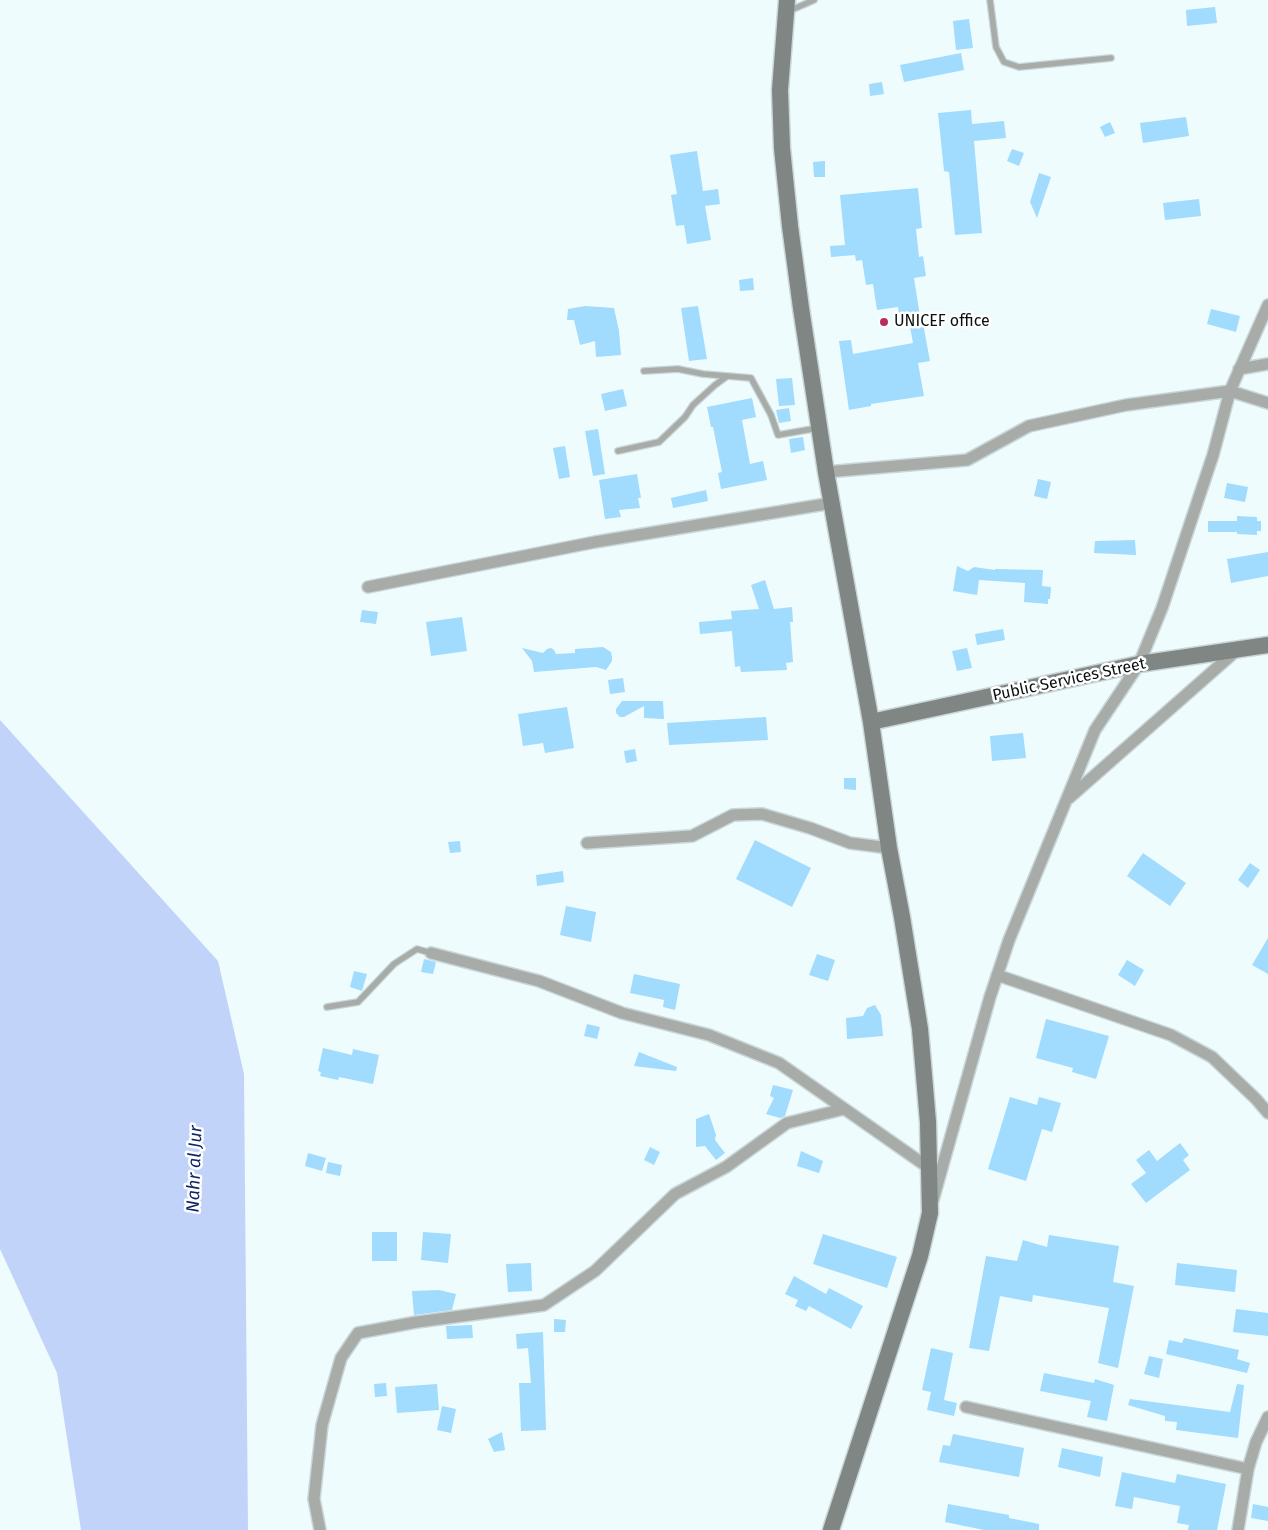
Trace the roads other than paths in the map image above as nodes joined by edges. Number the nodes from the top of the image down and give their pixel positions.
1 (814, 0) edge
2 (990, 0) edge
3 (786, 6) edge
4 (1111, 58) dead end
5 (1268, 306) edge
6 (1268, 364) edge
7 (1239, 369) junction
8 (644, 371) dead end
9 (726, 377) junction
10 (1230, 391) junction
11 (1268, 403) edge
12 (820, 428) junction
13 (618, 451) dead end
14 (826, 472) junction
15 (832, 503) junction
16 (368, 587) dead end
17 (1268, 645) edge
18 (1237, 650) junction
19 (1139, 664) junction
20 (871, 722) junction
21 (1066, 801) junction
22 (588, 843) dead end
23 (889, 848) junction
24 (431, 953) joint
25 (997, 975) junction
26 (327, 1007) dead end
27 (844, 1109) junction
28 (1268, 1113) edge
29 (929, 1168) junction
30 (930, 1213) junction
31 (966, 1408) dead end
32 (1268, 1417) edge
33 (1248, 1470) junction
34 (320, 1530) edge
35 (831, 1530) edge
36 (1238, 1530) edge

1 - 3 lane
2 - 4 lane
3 - 12 street
5 - 7 street
6 - 7 street
7 - 10 street
8 - 9 lane
9 - 12 lane
9 - 13 lane
10 - 11 street
10 - 14 street
10 - 19 street
12 - 14 street
14 - 15 street
15 - 16 street
15 - 20 street
17 - 18 street, Public Services Street
18 - 19 street, Public Services Street
18 - 21 street
19 - 20 street, Public Services Street
19 - 21 street
20 - 23 street
21 - 25 street
22 - 23 street
23 - 29 street
24 - 26 lane
24 - 27 street
25 - 28 street
25 - 30 street
27 - 29 street
27 - 34 street
29 - 30 street
30 - 35 street
31 - 33 street
32 - 33 street
33 - 36 street

